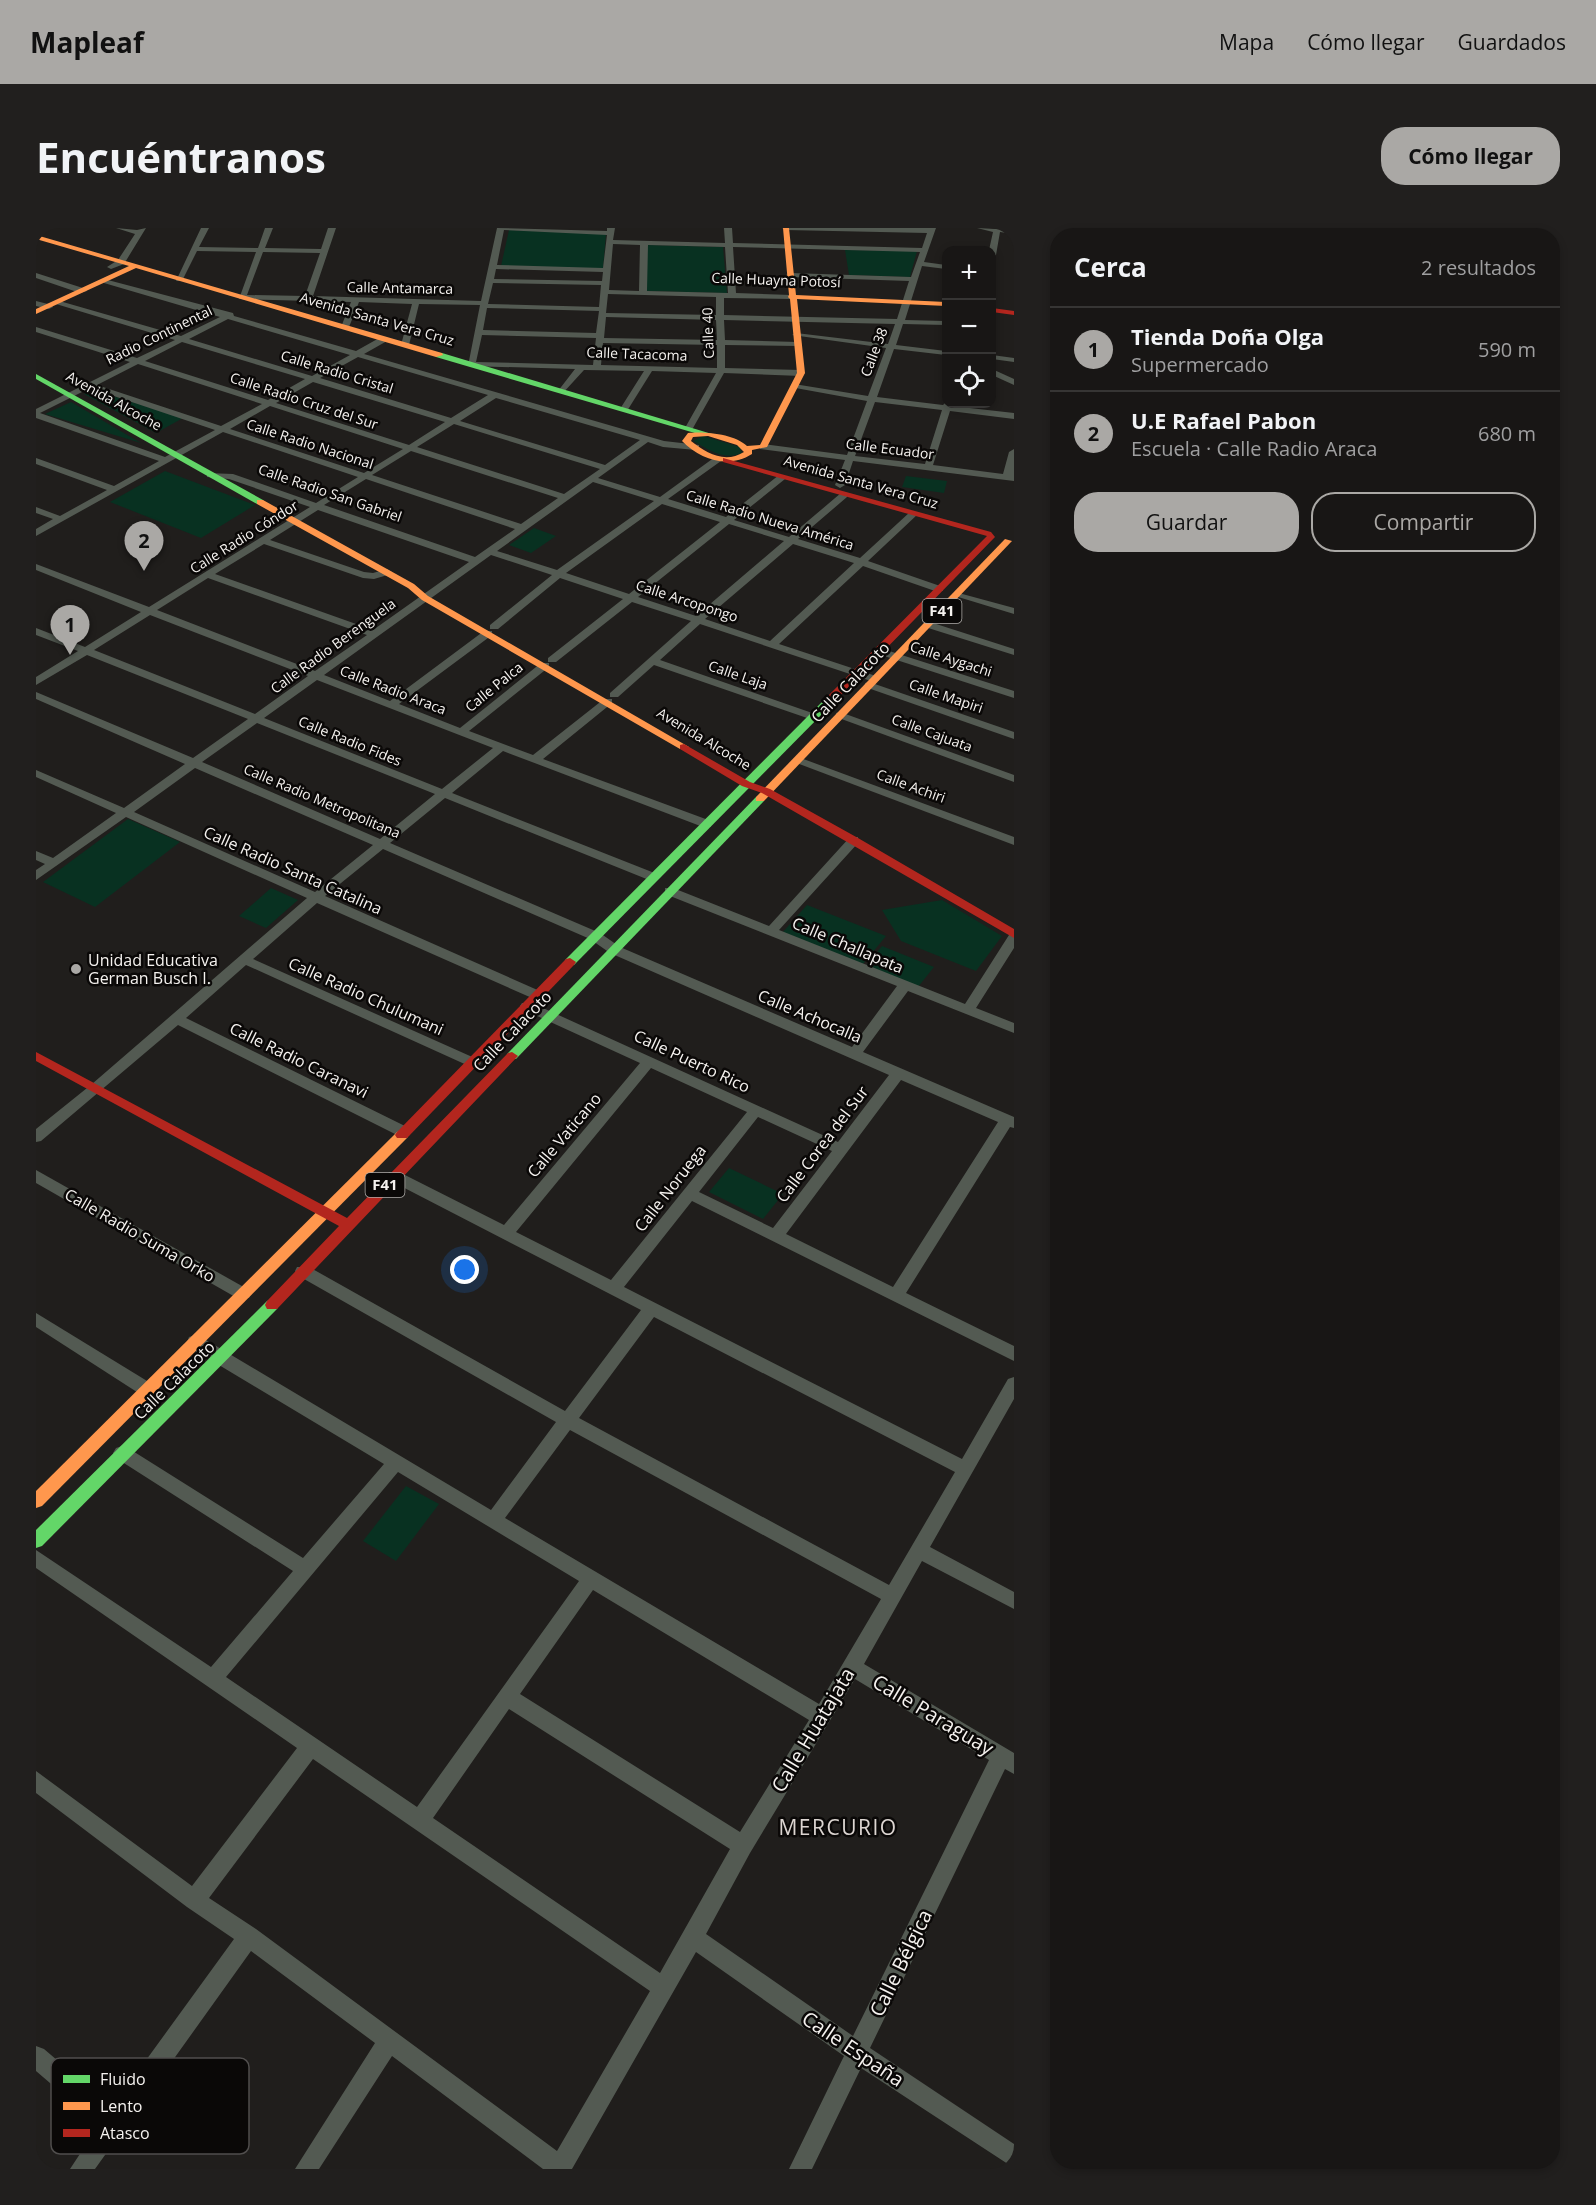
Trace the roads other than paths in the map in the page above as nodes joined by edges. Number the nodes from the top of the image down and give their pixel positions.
1 (120, 228) edge
2 (205, 228) edge
3 (269, 228) edge
4 (332, 228) edge
5 (501, 228) edge
6 (729, 228) edge
7 (786, 228) edge
8 (981, 228) edge
9 (997, 229) edge
10 (611, 230) edge
11 (931, 230) edge
12 (141, 231) edge
13 (1014, 232) edge
14 (36, 237) edge
15 (610, 242) junction
16 (644, 243) junction
17 (36, 245) edge
18 (729, 246) junction
19 (994, 246) edge
20 (788, 247) junction
21 (842, 248) junction
22 (195, 249) junction
23 (260, 250) junction
24 (925, 250) junction
25 (323, 251) junction
26 (843, 258) dead end
27 (921, 264) junction
28 (493, 267) junction
29 (844, 267) dead end
30 (942, 267) edge
31 (120, 270) junction
32 (607, 270) junction
33 (36, 276) edge
34 (790, 276) junction
35 (846, 277) junction
36 (179, 279) junction
37 (916, 279) junction
38 (490, 280) junction
39 (605, 288) junction
40 (83, 291) junction
41 (643, 293) junction
42 (720, 295) junction
43 (732, 295) junction
44 (242, 297) junction
45 (791, 297) junction
46 (308, 299) junction
47 (356, 300) junction
48 (905, 301) junction
49 (416, 302) junction
50 (942, 304) edge
51 (485, 305) junction
52 (45, 306) edge
53 (996, 310) edge
54 (602, 312) junction
55 (1014, 312) edge
56 (230, 315) junction
57 (720, 318) junction
58 (794, 320) junction
59 (900, 322) junction
60 (942, 324) edge
61 (345, 327) junction
62 (36, 329) edge
63 (478, 332) junction
64 (600, 338) junction
65 (181, 339) junction
66 (797, 340) junction
67 (379, 341) junction
68 (722, 343) junction
69 (405, 345) junction
70 (891, 345) junction
71 (357, 352) junction
72 (942, 352) edge
73 (996, 358) edge
74 (1014, 360) edge
75 (136, 361) junction
76 (471, 364) junction
77 (582, 366) junction
78 (597, 366) junction
79 (650, 368) junction
80 (721, 370) junction
81 (801, 373) junction
82 (996, 374) edge
83 (36, 376) edge
84 (312, 378) junction
85 (1014, 382) edge
86 (88, 385) junction
87 (795, 387) junction
88 (562, 391) junction
89 (496, 394) junction
90 (70, 395) junction
91 (871, 399) junction
92 (267, 403) junction
93 (942, 405) edge
94 (947, 408) edge
95 (961, 408) edge
96 (624, 409) junction
97 (36, 413) edge
98 (1014, 416) edge
99 (452, 421) junction
100 (688, 428) junction
101 (221, 430) junction
102 (708, 434) junction
103 (647, 439) junction
104 (692, 446) junction
105 (409, 448) junction
106 (757, 449) junction
107 (1014, 452) edge
108 (170, 457) junction
109 (848, 458) junction
110 (722, 460) junction
111 (36, 461) edge
112 (607, 468) junction
113 (928, 468) junction
114 (781, 472) junction
115 (210, 475) junction
116 (365, 477) junction
117 (1011, 478) edge
118 (592, 479) junction
119 (114, 489) junction
120 (842, 490) junction
121 (564, 497) junction
122 (659, 501) junction
123 (320, 506) junction
124 (36, 510) edge
125 (913, 514) junction
126 (61, 519) junction
127 (725, 520) junction
128 (297, 521) junction
129 (523, 528) junction
130 (993, 530) junction
131 (36, 533) edge
132 (262, 540) junction
133 (791, 540) junction
134 (1011, 541) edge
135 (489, 551) junction
136 (476, 561) junction
137 (861, 562) junction
138 (36, 567) edge
139 (387, 572) junction
140 (208, 574) junction
141 (559, 574) junction
142 (939, 589) junction
143 (959, 594) junction
144 (429, 595) junction
145 (627, 597) junction
146 (150, 611) junction
147 (1014, 611) edge
148 (697, 621) junction
149 (929, 625) junction
150 (491, 630) junction
151 (36, 631) edge
152 (375, 634) junction
153 (772, 645) junction
154 (85, 651) junction
155 (879, 651) junction
156 (1014, 652) edge
157 (897, 657) junction
158 (653, 661) junction
159 (548, 663) junction
160 (857, 673) junction
161 (314, 675) junction
162 (36, 682) edge
163 (872, 682) junction
164 (36, 695) edge
165 (1014, 695) edge
166 (611, 698) junction
167 (391, 705) junction
168 (840, 715) junction
169 (814, 717) junction
170 (257, 720) junction
171 (461, 732) junction
172 (1014, 736) edge
173 (501, 747) junction
174 (535, 759) junction
175 (798, 760) junction
176 (196, 764) junction
177 (36, 773) edge
178 (1014, 779) edge
179 (749, 781) junction
180 (770, 787) junction
181 (444, 795) junction
182 (123, 813) junction
183 (707, 824) junction
184 (854, 840) junction
185 (1014, 841) edge
186 (384, 843) junction
187 (36, 855) edge
188 (53, 863) junction
189 (36, 876) edge
190 (653, 877) junction
191 (669, 891) junction
192 (315, 898) junction
193 (1014, 922) edge
194 (771, 931) junction
195 (1014, 934) edge
196 (595, 936) junction
197 (1014, 938) edge
198 (615, 950) junction
199 (245, 960) junction
200 (904, 986) junction
201 (537, 995) junction
202 (527, 1006) junction
203 (968, 1010) junction
204 (550, 1016) junction
205 (177, 1019) junction
206 (1014, 1029) edge
207 (854, 1053) junction
208 (36, 1056) edge
209 (649, 1061) junction
210 (474, 1062) junction
211 (898, 1073) junction
212 (97, 1088) junction
213 (756, 1110) junction
214 (1011, 1121) edge
215 (404, 1132) junction
216 (36, 1137) edge
217 (841, 1149) junction
218 (36, 1176) edge
219 (394, 1176) junction
220 (688, 1193) junction
221 (326, 1212) junction
222 (347, 1224) junction
223 (506, 1233) junction
224 (775, 1237) junction
225 (303, 1271) junction
226 (613, 1290) junction
227 (243, 1294) junction
228 (896, 1296) junction
229 (651, 1309) junction
230 (36, 1319) edge
231 (195, 1342) junction
232 (1014, 1354) edge
233 (222, 1357) junction
234 (1014, 1384) edge
235 (146, 1389) junction
236 (567, 1420) junction
237 (122, 1453) junction
238 (397, 1461) junction
239 (965, 1469) junction
240 (39, 1493) edge
241 (493, 1520) junction
242 (36, 1541) edge
243 (919, 1550) junction
244 (36, 1558) edge
245 (305, 1569) junction
246 (590, 1580) junction
247 (892, 1596) junction
248 (1014, 1601) edge
249 (852, 1667) junction
250 (213, 1678) junction
251 (507, 1697) junction
252 (822, 1717) junction
253 (310, 1747) junction
254 (1008, 1760) edge
255 (36, 1780) edge
256 (420, 1819) junction
257 (742, 1846) junction
258 (194, 1900) junction
259 (249, 1936) junction
260 (693, 1937) junction
261 (664, 1988) junction
262 (389, 2041) junction
263 (857, 2052) junction
264 (36, 2057) edge
265 (161, 2058) edge
266 (51, 2070) edge
267 (92, 2154) edge
268 (1014, 2157) edge
269 (559, 2168) edge
270 (81, 2169) edge
271 (306, 2169) edge
272 (800, 2169) edge

1 - 12 street
2 - 22 street
3 - 23 street
4 - 25 street
5 - 10 street
5 - 28 street
6 - 18 street, Calle 40
7 - 11 street
7 - 20 street
8 - 9 street
9 - 13 street
9 - 19 street
10 - 15 street
11 - 24 street, Calle 38
12 - 31 street
14 - 31 street, Avenida Santa Vera Cruz
15 - 16 street
15 - 32 street
16 - 18 street
16 - 41 street
17 - 31 street, Avenida Santa Vera Cruz
18 - 20 street
18 - 43 street, Calle 40
20 - 21 street
20 - 34 street
21 - 24 street
21 - 26 street
22 - 23 street
22 - 36 street
23 - 25 street
23 - 44 street
24 - 27 street, Calle 38
25 - 46 street
27 - 30 street
27 - 37 street, Calle 38
28 - 32 street
28 - 38 street
29 - 35 street
31 - 36 street, Avenida Santa Vera Cruz
31 - 40 street
31 - 56 street
31 - 67 street, Avenida Santa Vera Cruz
32 - 39 street
33 - 40 street
34 - 35 street
34 - 45 street
35 - 37 street
36 - 44 street, Avenida Santa Vera Cruz
37 - 48 street, Calle 38
38 - 39 street, Calle Huayna Potosí
38 - 51 street
39 - 41 street, Calle Huayna Potosí
39 - 54 street
40 - 52 street
41 - 42 street, Calle Huayna Potosí
42 - 43 street, Calle Huayna Potosí
42 - 57 street, Calle 40
43 - 45 street, Calle Huayna Potosí
44 - 46 street, Calle Antamarca
44 - 61 street, Avenida Santa Vera Cruz
45 - 48 street, Calle Huayna Potosí
45 - 58 street
46 - 47 street, Calle Antamarca
47 - 49 street, Calle Antamarca
47 - 61 street
48 - 50 street, Calle Huayna Potosí
48 - 59 street, Calle 38
49 - 51 street, Calle Antamarca
49 - 69 street
51 - 54 street, Calle Antamarca
51 - 63 street
52 - 65 street, Calle Radio Cristal
53 - 55 street
54 - 57 street, Calle Antamarca
54 - 64 street
56 - 65 street, Radio Continental
56 - 71 street
57 - 58 street, Calle Antamarca
57 - 68 street, Calle 40
58 - 59 street, Calle Antamarca
58 - 66 street
59 - 60 street, Calle Antamarca
59 - 70 street, Calle 38
61 - 67 street, Avenida Santa Vera Cruz
62 - 75 street, Calle Radio Cruz del Sur
63 - 64 street
63 - 76 street
64 - 68 street
64 - 78 street
65 - 75 street, Radio Continental
65 - 84 street, Calle Radio Cristal
66 - 68 street
66 - 70 street
66 - 81 street
67 - 69 street, Avenida Santa Vera Cruz
67 - 71 street
67 - 104 street, Avenida Santa Vera Cruz
68 - 80 street, Calle 40
69 - 76 street, Avenida Santa Vera Cruz
70 - 72 street
70 - 91 street, Calle 38
71 - 84 street
71 - 89 street
73 - 74 street
75 - 86 street, Radio Continental
75 - 92 street, Calle Radio Cruz del Sur
76 - 77 street, Calle Tacacoma
76 - 88 street, Avenida Santa Vera Cruz
77 - 78 street, Calle Tacacoma
77 - 88 street
78 - 79 street, Calle Tacacoma
79 - 80 street, Calle Tacacoma
79 - 96 street
80 - 81 street, Calle Tacacoma
80 - 100 street
81 - 87 street
82 - 85 street
83 - 90 street, Avenida Alcoche
84 - 92 street
84 - 99 street, Calle Radio Cristal
86 - 90 street, Radio Continental
86 - 101 street, Calle Radio Nacional
87 - 91 street
87 - 106 street
88 - 96 street, Avenida Santa Vera Cruz
89 - 99 street, Calle Radio Cóndor
89 - 103 street
90 - 97 street, Radio Continental
90 - 108 street, Avenida Alcoche
91 - 93 street
91 - 109 street, Calle 38
92 - 101 street
92 - 105 street, Calle Radio Cruz del Sur
94 - 113 street
95 - 98 street
96 - 100 street, Avenida Santa Vera Cruz
97 - 108 street, Calle Radio San Gabriel
99 - 105 street, Calle Radio Cóndor
99 - 112 street, Calle Radio Cristal
100 - 102 street, Avenida Santa Vera Cruz
101 - 108 street
101 - 116 street, Calle Radio Nacional
102 - 104 street
102 - 106 street, Avenida Santa Vera Cruz
103 - 104 street
103 - 112 street, Calle Radio Berenguela
104 - 110 street, Avenida Santa Vera Cruz
105 - 116 street, Calle Radio Cóndor
105 - 121 street, Calle Radio Cruz del Sur
106 - 109 street, Calle Ecuador
106 - 110 street
106 - 114 street, Avenida Santa Vera Cruz
106 - 114 street
107 - 117 street
108 - 115 street, Calle Radio San Gabriel
108 - 119 street
109 - 113 street, Calle Ecuador
109 - 120 street, Calle 38
110 - 114 street, Avenida Santa Vera Cruz
110 - 122 street
111 - 119 street
112 - 118 street, Calle Radio Berenguela
113 - 117 street, Calle Ecuador
114 - 120 street, Avenida Santa Vera Cruz
114 - 127 street, Calle Palca
115 - 123 street, Calle Radio San Gabriel
115 - 128 street, Avenida Alcoche
116 - 123 street, Calle Radio Cóndor
116 - 129 street, Calle Radio Nacional
118 - 121 street, Calle Radio Berenguela
118 - 122 street, Calle Radio Nueva América
119 - 126 street
120 - 125 street, Avenida Santa Vera Cruz
120 - 130 street, Avenida Santa Vera Cruz
120 - 133 street
121 - 129 street, Calle Radio Berenguela
122 - 127 street, Calle Radio Nueva América
122 - 141 street
123 - 128 street, Calle Radio Cóndor
123 - 136 street, Calle Radio San Gabriel
124 - 126 street
125 - 130 street, Avenida Santa Vera Cruz
125 - 137 street
126 - 131 street
127 - 133 street, Calle Radio Nueva América
127 - 145 street, Calle Palca
128 - 132 street, Calle Radio Cóndor
128 - 139 street, Avenida Alcoche
129 - 135 street, Calle Radio Berenguela
130 - 134 street
130 - 142 street, Calle Calacoto / F41
132 - 139 street
132 - 140 street, Calle Radio Cóndor
133 - 137 street, Calle Radio Nueva América
133 - 148 street
134 - 143 street, Calle Calacoto / F41
135 - 136 street, Calle Radio Berenguela
135 - 141 street, Calle Arcopongo
136 - 144 street, Calle Radio Berenguela
137 - 142 street, Calle Radio Nueva América
137 - 153 street
138 - 146 street, Calle Radio Araca
139 - 144 street, Avenida Alcoche
140 - 146 street, Calle Radio Cóndor
140 - 152 street
141 - 145 street, Calle Arcopongo
141 - 150 street
142 - 155 street, Calle Calacoto / F41
143 - 147 street
143 - 149 street, Calle Calacoto / F41
144 - 150 street, Avenida Alcoche
144 - 152 street, Calle Radio Berenguela
145 - 148 street, Calle Arcopongo
145 - 159 street, Calle Palca
146 - 154 street, Calle Radio Cóndor
146 - 161 street, Calle Radio Araca
148 - 153 street, Calle Arcopongo
148 - 158 street
149 - 156 street
149 - 157 street, Calle Calacoto / F41
150 - 159 street, Avenida Alcoche
150 - 167 street
151 - 154 street, Calle Radio Fides
152 - 161 street, Calle Radio Berenguela
153 - 160 street, Calle Arcopongo
154 - 162 street, Calle Radio Cóndor
154 - 170 street, Calle Radio Fides
155 - 157 street, Calle Aygachi
155 - 160 street, Calle Calacoto / F41
157 - 163 street, Calle Calacoto / F41
157 - 165 street, Calle Aygachi
158 - 166 street
158 - 169 street, Calle Laja
159 - 166 street, Avenida Alcoche
159 - 171 street, Calle Palca
160 - 163 street, Calle Arcopongo
160 - 169 street, Calle Calacoto / F41
161 - 167 street, Calle Radio Araca
161 - 170 street, Calle Radio Berenguela
163 - 168 street, Calle Calacoto / F41
163 - 172 street, Calle Mapiri
164 - 176 street, Calle Radio Metropolitana
166 - 174 street
166 - 179 street, Avenida Alcoche
167 - 171 street, Calle Radio Araca
168 - 175 street, Calle Calacoto / F41
168 - 178 street, Calle Cajuata
169 - 179 street, Calle Calacoto / F41
170 - 176 street, Calle Radio Berenguela
170 - 181 street, Calle Radio Fides
171 - 173 street, Calle Radio Araca
173 - 174 street, Calle Radio Araca
173 - 181 street
174 - 183 street, Calle Radio Araca
175 - 180 street, Calle Calacoto / F41
175 - 185 street, Calle Achiri
176 - 182 street, Calle Radio Berenguela
176 - 186 street, Calle Radio Metropolitana
177 - 182 street, Calle Radio Santa Catalina
179 - 180 street, Avenida Alcoche
179 - 183 street, Calle Calacoto / F41
180 - 184 street, Avenida Alcoche
180 - 191 street, Calle Calacoto / F41
180 - 193 street, Avenida Alcoche
181 - 186 street
181 - 190 street, Calle Radio Fides
182 - 188 street, Calle Radio Berenguela
182 - 192 street, Calle Radio Santa Catalina
183 - 190 street, Calle Calacoto / F41
184 - 194 street
184 - 195 street, Avenida Alcoche
186 - 192 street
186 - 196 street, Calle Radio Metropolitana
187 - 188 street
188 - 189 street, Calle Radio Berenguela
190 - 196 street, Calle Calacoto / F41
191 - 194 street, Calle Challapata
191 - 198 street, Calle Calacoto / F41
192 - 199 street
192 - 201 street, Calle Radio Santa Catalina
194 - 200 street, Calle Challapata
196 - 198 street, Calle Achocalla
196 - 201 street, Calle Calacoto / F41
197 - 203 street
198 - 204 street, Calle Calacoto / F41
198 - 207 street, Calle Achocalla
199 - 205 street
199 - 210 street, Calle Radio Chulumani
200 - 203 street, Calle Challapata
200 - 207 street
201 - 202 street, Calle Calacoto / F41
202 - 204 street, Calle Puerto Rico
202 - 210 street, Calle Calacoto / F41
203 - 206 street, Calle Challapata
204 - 209 street, Calle Puerto Rico
204 - 219 street, Calle Calacoto / F41
205 - 212 street
205 - 215 street, Calle Radio Caranavi
207 - 211 street, Calle Achocalla
208 - 212 street
209 - 213 street, Calle Puerto Rico
209 - 223 street, Calle Vaticano
210 - 215 street, Calle Calacoto / F41
211 - 214 street, Calle Achocalla
211 - 217 street, Calle Corea del Sur
212 - 216 street
212 - 221 street
213 - 217 street, Calle Puerto Rico
213 - 220 street, Calle Noruega
214 - 228 street
215 - 221 street, Calle Calacoto / F41
217 - 224 street, Calle Corea del Sur
218 - 227 street, Calle Radio Suma Orko
219 - 222 street, Calle Calacoto / F41
219 - 223 street
220 - 224 street
220 - 226 street, Calle Noruega
221 - 222 street
221 - 227 street, Calle Calacoto / F41
222 - 225 street, Calle Calacoto / F41
223 - 226 street
224 - 228 street
225 - 233 street, Calle Calacoto / F41
225 - 236 street
226 - 229 street
227 - 231 street, Calle Calacoto / F41
228 - 232 street
229 - 236 street
229 - 239 street
230 - 235 street
231 - 233 street
231 - 235 street, Calle Calacoto / F41
233 - 237 street, Calle Calacoto / F41
233 - 238 street
234 - 239 street, Calle Huatajata
235 - 240 street, Calle Calacoto / F41
236 - 241 street
236 - 247 street
237 - 242 street, Calle Calacoto / F41
237 - 245 street
238 - 241 street
238 - 245 street
239 - 243 street, Calle Huatajata
241 - 246 street
243 - 247 street, Calle Huatajata
243 - 248 street
244 - 250 street
245 - 250 street
246 - 251 street
246 - 252 street
247 - 249 street, Calle Huatajata
249 - 252 street, Calle Huatajata
249 - 254 street, Calle Paraguay
250 - 253 street
251 - 256 street
251 - 257 street
252 - 257 street, Calle Huatajata
253 - 256 street
253 - 258 street
254 - 263 street, Calle Bélgica
255 - 258 street
256 - 261 street
257 - 260 street, Calle Huatajata
258 - 259 street
259 - 262 street
259 - 265 street
260 - 261 street, Calle Huatajata
260 - 263 street, Calle España
261 - 269 street, Calle Huatajata
262 - 269 street
262 - 271 street
263 - 268 street, Calle España
263 - 272 street, Calle Bélgica
264 - 266 street
267 - 270 street

